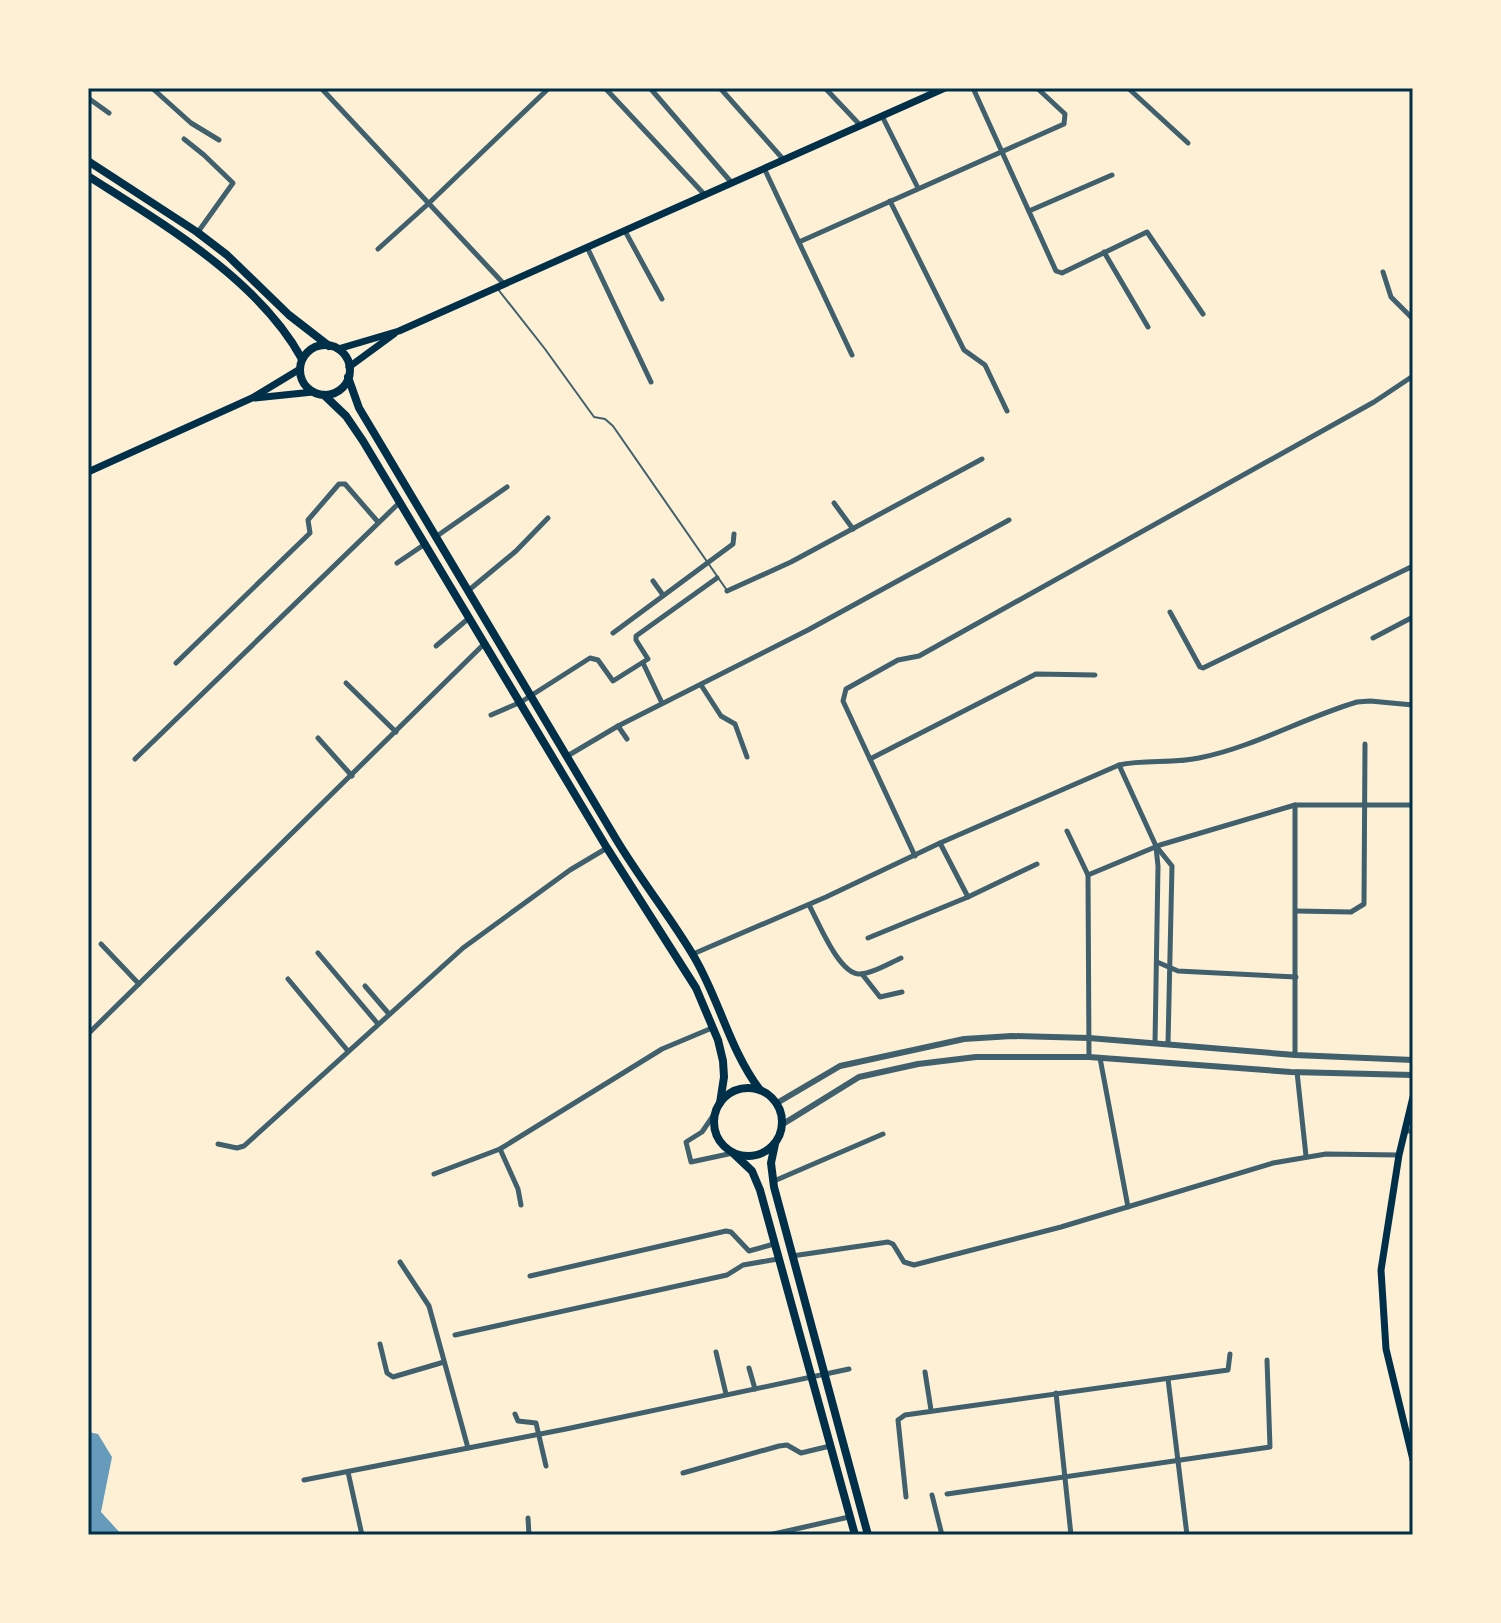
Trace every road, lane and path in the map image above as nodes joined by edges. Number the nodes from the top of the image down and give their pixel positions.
1 (152, 88) edge
2 (321, 88) edge
3 (549, 88) edge
4 (605, 88) edge
5 (650, 88) edge
6 (720, 88) edge
7 (825, 88) edge
8 (917, 88) edge
9 (945, 88) edge
10 (973, 88) edge
11 (1037, 88) edge
12 (1128, 88) edge
13 (924, 97) junction
14 (88, 98) edge
15 (109, 113) dead end
16 (882, 116) junction
17 (860, 125) junction
18 (184, 139) dead end
19 (219, 140) dead end
20 (1188, 143) dead end
21 (1002, 151) junction
22 (783, 159) junction
23 (764, 168) junction
24 (89, 171) edge
25 (1112, 175) dead end
26 (731, 182) junction
27 (918, 188) junction
28 (704, 194) junction
29 (890, 201) junction
30 (428, 204) junction
31 (1029, 211) junction
32 (625, 230) junction
33 (197, 232) junction
34 (799, 242) junction
35 (587, 246) junction
36 (378, 249) dead end
37 (1104, 252) junction
38 (1383, 272) dead end
39 (500, 286) junction
40 (267, 292) junction
41 (662, 299) dead end
42 (257, 301) junction
43 (1203, 314) dead end
44 (1413, 319) edge
45 (1148, 327) dead end
46 (399, 331) junction
47 (333, 347) junction
48 (852, 355) dead end
49 (301, 364) junction
50 (349, 372) junction
51 (1413, 376) edge
52 (651, 382) dead end
53 (313, 392) junction
54 (324, 395) junction
55 (252, 398) junction
56 (1007, 411) dead end
57 (982, 459) dead end
58 (88, 472) edge
59 (507, 487) dead end
60 (399, 503) junction
61 (834, 503) dead end
62 (548, 518) dead end
63 (1009, 520) dead end
64 (378, 522) junction
65 (853, 529) junction
66 (734, 534) dead end
67 (436, 537) junction
68 (425, 544) junction
69 (397, 563) dead end
70 (707, 563) junction
71 (1413, 566) edge
72 (717, 578) junction
73 (653, 581) dead end
74 (468, 591) junction
75 (727, 591) joint
76 (663, 595) junction
77 (1170, 612) dead end
78 (470, 617) junction
79 (1413, 617) edge
80 (613, 633) dead end
81 (1373, 638) dead end
82 (485, 642) junction
83 (436, 646) dead end
84 (176, 663) dead end
85 (643, 663) junction
86 (1095, 675) dead end
87 (346, 683) dead end
88 (701, 685) junction
89 (531, 695) junction
90 (521, 702) junction
91 (662, 703) junction
92 (1413, 705) edge
93 (491, 715) dead end
94 (618, 726) junction
95 (396, 732) junction
96 (318, 738) dead end
97 (627, 739) dead end
98 (1365, 744) dead end
99 (569, 755) junction
100 (747, 757) dead end
101 (135, 759) dead end
102 (870, 759) junction
103 (1119, 765) junction
104 (352, 776) junction
105 (1295, 805) junction
106 (1365, 805) junction
107 (1413, 805) edge
108 (1067, 831) dead end
109 (940, 843) junction
110 (1156, 846) junction
111 (607, 848) junction
112 (915, 856) junction
113 (1037, 864) dead end
114 (1088, 875) junction
115 (968, 897) junction
116 (809, 905) junction
117 (1296, 911) junction
118 (868, 938) dead end
119 (101, 944) dead end
120 (318, 953) dead end
121 (693, 954) junction
122 (901, 958) dead end
123 (1157, 962) junction
124 (1170, 969) junction
125 (862, 974) junction
126 (1296, 977) junction
127 (288, 979) dead end
128 (139, 984) junction
129 (365, 986) dead end
130 (902, 992) dead end
131 (389, 1014) junction
132 (378, 1024) junction
133 (713, 1027) junction
134 (88, 1034) edge
135 (1089, 1038) junction
136 (1155, 1043) junction
137 (1168, 1044) junction
138 (348, 1051) junction
139 (1295, 1055) junction
140 (1089, 1057) junction
141 (1100, 1058) junction
142 (1413, 1060) edge
143 (1297, 1072) junction
144 (1413, 1075) edge
145 (760, 1090) junction
146 (1413, 1097) edge
147 (720, 1103) junction
148 (777, 1103) junction
149 (715, 1113) junction
150 (783, 1124) junction
151 (1409, 1131) edge
152 (883, 1134) dead end
153 (218, 1144) dead end
154 (775, 1144) junction
155 (500, 1149) junction
156 (733, 1153) junction
157 (1399, 1155) junction
158 (1306, 1156) junction
159 (434, 1174) dead end
160 (773, 1182) junction
161 (521, 1205) dead end
162 (1128, 1207) junction
163 (775, 1244) junction
164 (791, 1256) junction
165 (779, 1258) junction
166 (400, 1262) dead end
167 (530, 1276) dead end
168 (455, 1335) dead end
169 (380, 1344) dead end
170 (716, 1352) dead end
171 (1230, 1354) dead end
172 (1267, 1360) dead end
173 (444, 1362) junction
174 (749, 1368) dead end
175 (849, 1369) dead end
176 (925, 1372) dead end
177 (823, 1374) junction
178 (811, 1377) junction
179 (1168, 1379) junction
180 (755, 1389) junction
181 (1056, 1393) junction
182 (726, 1394) junction
183 (931, 1410) junction
184 (515, 1414) dead end
185 (540, 1434) junction
186 (830, 1446) junction
187 (468, 1448) junction
188 (1176, 1460) junction
189 (1413, 1460) edge
190 (546, 1466) dead end
191 (348, 1472) junction
192 (683, 1473) dead end
193 (1066, 1475) junction
194 (304, 1480) dead end
195 (947, 1494) dead end
196 (932, 1495) dead end
197 (906, 1497) dead end
198 (849, 1517) junction
199 (528, 1518) dead end
200 (362, 1535) edge
201 (529, 1535) edge
202 (769, 1535) edge
203 (855, 1535) edge
204 (868, 1535) edge
205 (942, 1535) edge
206 (1071, 1535) edge
207 (1187, 1535) edge
208 (1281, 1535) edge
209 (1293, 1535) edge

1 - 19 street
2 - 30 street
3 - 30 street
4 - 28 street
5 - 26 street
6 - 22 street
7 - 17 street
8 - 13 street
9 - 13 main road
10 - 21 street
11 - 21 street
12 - 20 street
13 - 16 main road
14 - 15 street
16 - 17 main road
16 - 27 street
17 - 22 main road
18 - 33 street
21 - 27 street
21 - 31 street
22 - 23 main road
23 - 26 main road
23 - 34 street
24 - 33 main road
24 - 42 main road
25 - 31 street
26 - 28 main road
27 - 29 street
28 - 32 main road
29 - 34 street
29 - 56 street
30 - 36 street
30 - 39 street
31 - 37 street
32 - 35 main road
32 - 41 street
33 - 40 main road
34 - 48 street
35 - 39 main road
35 - 52 street
37 - 43 street
37 - 45 street
38 - 44 street
39 - 46 main road
39 - 70 lane
40 - 42 main road
40 - 47 main road
42 - 49 main road
46 - 47 main road
46 - 50 main road
47 - 49 main road
47 - 50 main road
49 - 53 main road
49 - 55 main road
50 - 54 main road
50 - 67 main road
51 - 102 street
53 - 54 main road
53 - 55 main road
54 - 60 main road
55 - 58 main road
57 - 65 street
59 - 67 street
60 - 64 street
60 - 68 main road
61 - 65 street
62 - 74 street
63 - 88 street
64 - 84 street
64 - 101 street
65 - 75 street
66 - 70 street
67 - 74 main road
68 - 69 street
68 - 78 main road
70 - 72 lane
70 - 76 street
71 - 77 street
72 - 75 lane
72 - 85 street
73 - 76 street
74 - 89 main road
76 - 80 street
78 - 82 main road
78 - 83 street
79 - 81 street
82 - 90 main road
82 - 95 street
85 - 89 street
85 - 91 street
86 - 102 street
87 - 95 street
88 - 91 street
88 - 100 street
89 - 90 street
89 - 99 main road
90 - 93 street
90 - 111 main road
91 - 94 street
92 - 103 street
94 - 97 street
94 - 99 street
95 - 104 street
96 - 104 street
98 - 106 street
99 - 121 main road
102 - 112 street
103 - 109 street
103 - 110 street
104 - 128 street
105 - 106 street
105 - 110 street
105 - 117 street
106 - 107 street
106 - 117 street
108 - 114 street
109 - 112 street
109 - 115 street
110 - 114 street
110 - 123 street
110 - 124 street
111 - 131 street
111 - 133 main road
112 - 116 street
113 - 115 street
114 - 135 street
115 - 118 street
116 - 121 street
116 - 125 street
117 - 126 street
119 - 128 street
120 - 132 street
121 - 145 main road
122 - 125 street
123 - 124 street
123 - 136 street
124 - 126 street
124 - 137 street
125 - 130 street
126 - 139 street
127 - 138 street
128 - 134 street
129 - 131 street
131 - 132 street
132 - 138 street
133 - 147 main road
133 - 155 street
135 - 136 street
135 - 140 street
135 - 148 street
136 - 137 street
137 - 139 street
138 - 153 street
139 - 142 street
140 - 141 street
140 - 150 street
141 - 143 street
141 - 162 street
143 - 144 street
143 - 158 street
145 - 147 main road
145 - 148 main road
146 - 151 main road
147 - 149 main road
148 - 150 main road
149 - 156 main road
149 - 156 street
150 - 154 main road
151 - 157 main road
152 - 160 street
154 - 156 main road
154 - 160 main road
155 - 159 street
155 - 161 street
156 - 163 main road
157 - 158 street
157 - 189 main road
158 - 162 street
160 - 164 main road
162 - 164 street
163 - 165 main road
163 - 167 street
164 - 177 main road
165 - 168 street
165 - 178 main road
166 - 173 street
169 - 173 street
170 - 182 street
171 - 179 street
172 - 188 street
173 - 187 street
174 - 180 street
175 - 177 street
176 - 183 street
177 - 178 street
177 - 204 main road
178 - 180 street
178 - 186 main road
179 - 181 street
179 - 188 street
180 - 182 street
181 - 183 street
181 - 193 street
182 - 185 street
183 - 197 street
184 - 185 street
185 - 187 street
185 - 190 street
186 - 192 street
186 - 198 main road
187 - 191 street
188 - 193 street
188 - 207 street
191 - 194 street
191 - 200 street
193 - 195 street
193 - 206 street
196 - 205 street
198 - 202 street
198 - 203 main road
199 - 201 street
208 - 209 street

